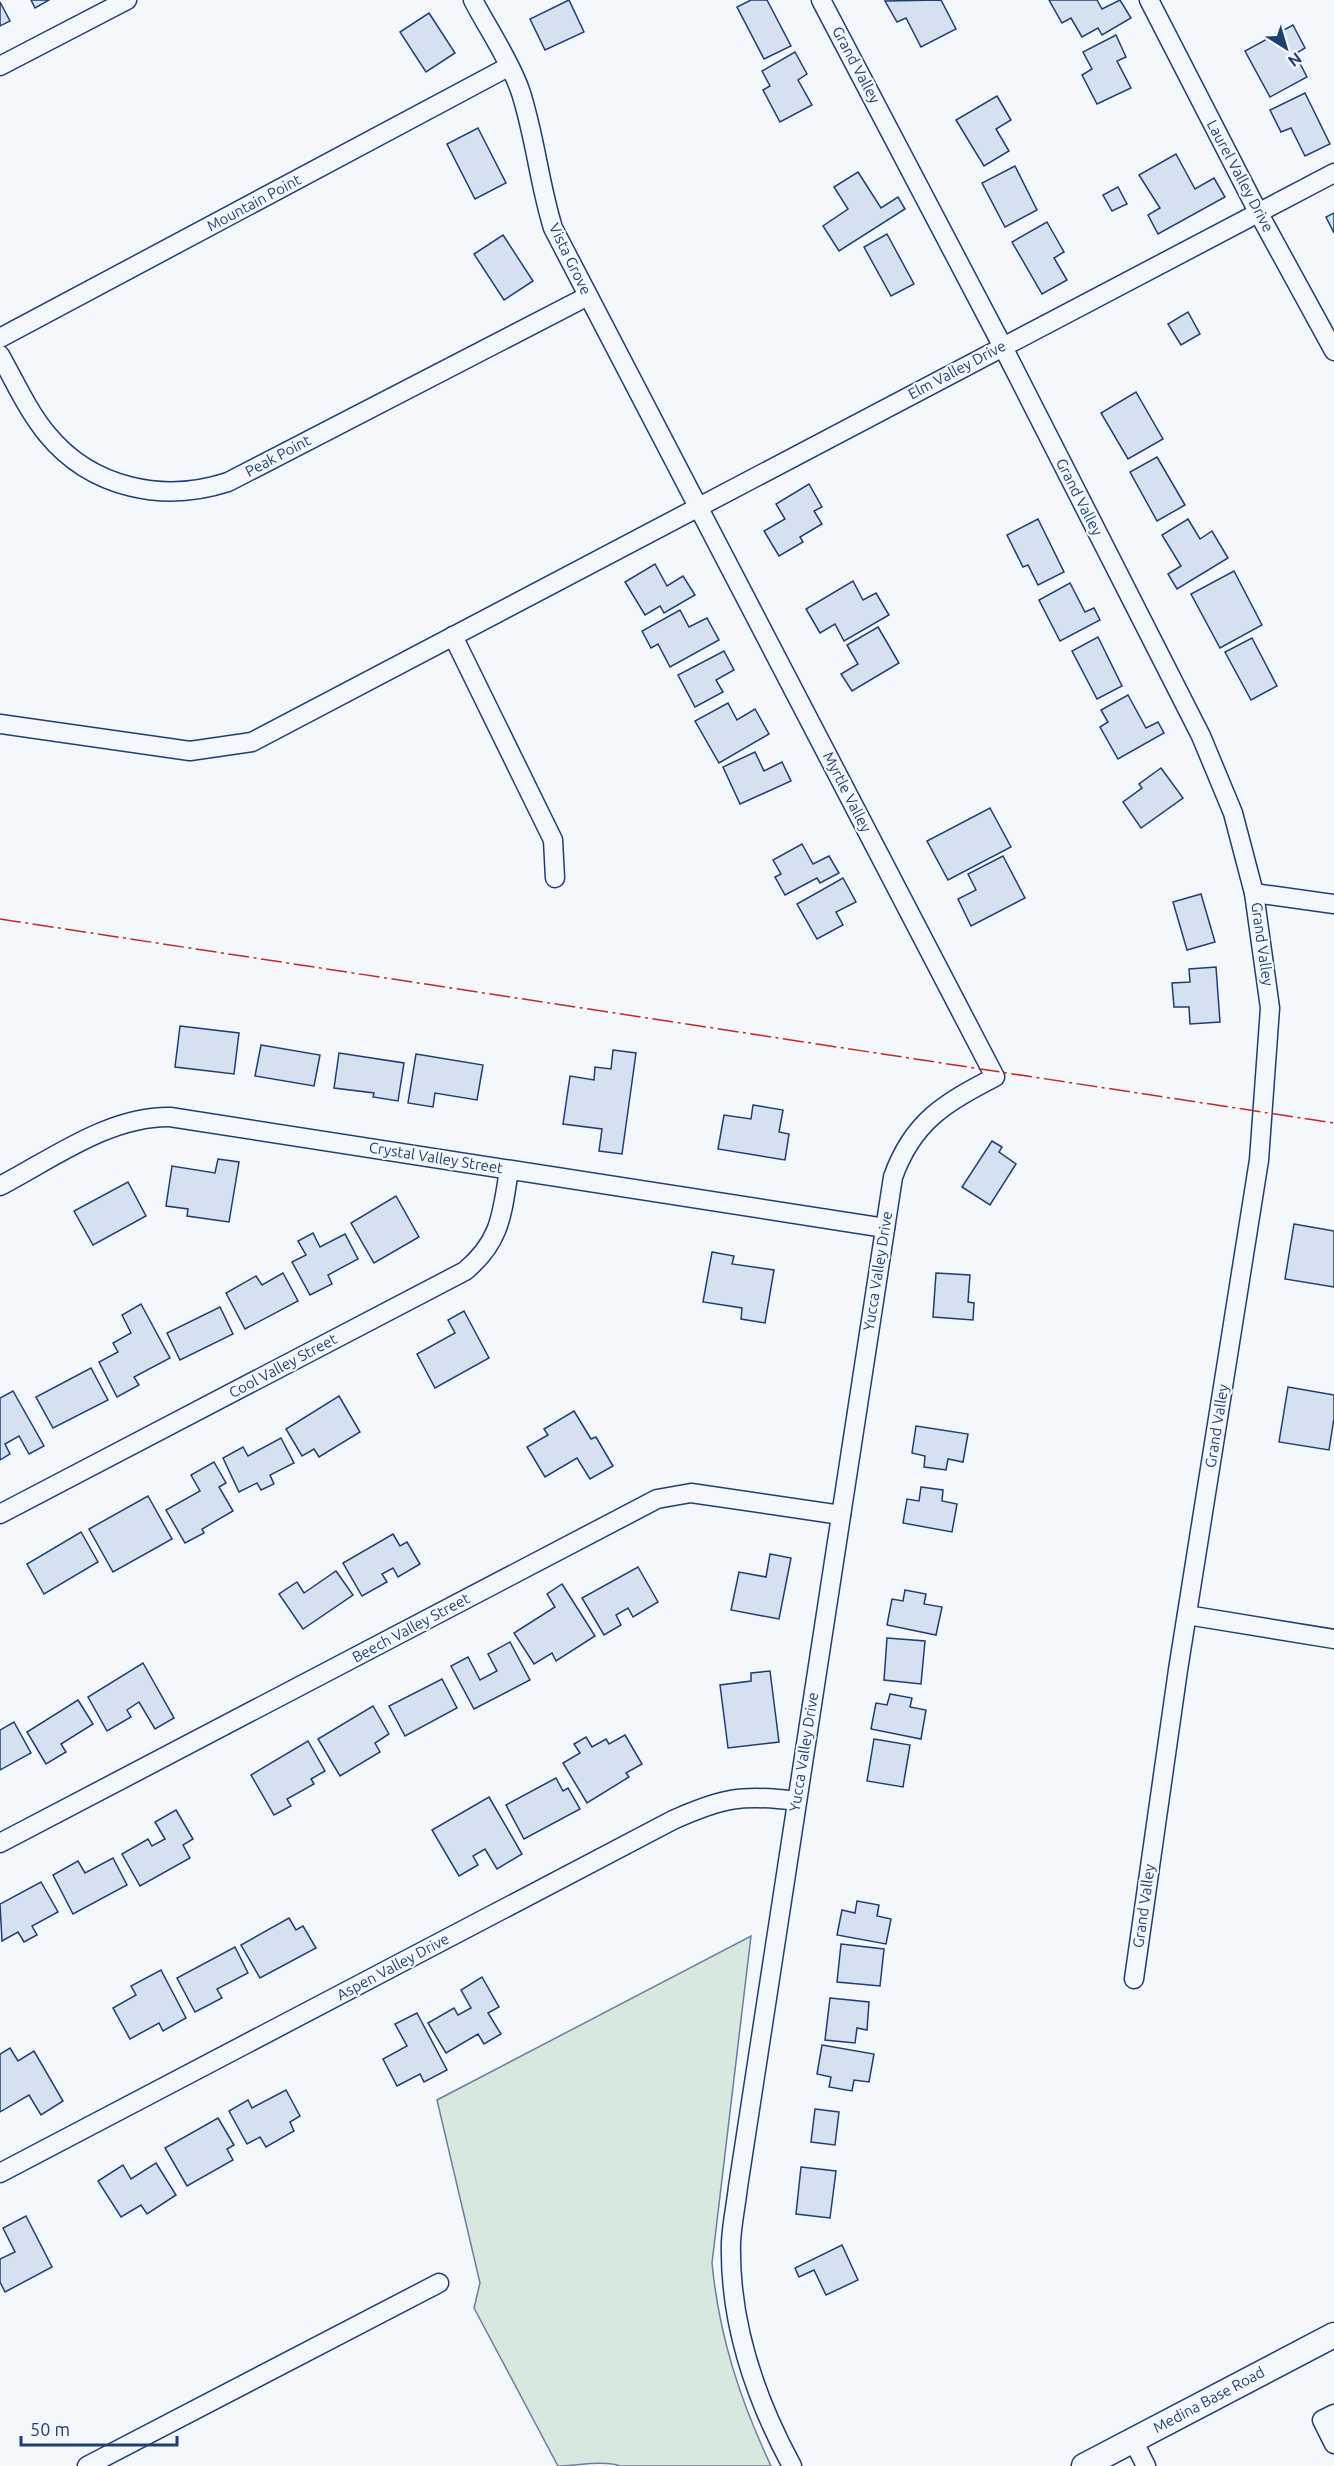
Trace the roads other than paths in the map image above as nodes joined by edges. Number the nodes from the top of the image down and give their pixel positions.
1 (127, 0) edge
2 (473, 0) edge
3 (821, 0) edge
4 (1149, 0) edge
5 (0, 66) edge
6 (508, 67) junction
7 (1334, 173) edge
8 (1258, 212) junction
9 (588, 296) junction
10 (0, 338) edge
11 (1003, 346) junction
12 (1334, 351) edge
13 (0, 355) edge
14 (700, 507) junction
15 (453, 636) junction
16 (0, 724) edge
17 (555, 878) dead end
18 (1254, 893) junction
19 (1334, 904) edge
20 (995, 1077) joint
21 (509, 1170) junction
22 (0, 1186) edge
23 (885, 1228) junction
24 (0, 1514) edge
25 (841, 1515) junction
26 (1187, 1616) junction
27 (1334, 1639) edge
28 (796, 1801) junction
29 (0, 1843) edge
30 (1134, 1979) dead end
31 (0, 2173) edge
32 (439, 2283) dead end
33 (1334, 2335) edge
34 (1328, 2417) edge
35 (1133, 2440) junction
36 (1334, 2444) edge
37 (87, 2466) edge
38 (792, 2466) edge
39 (1084, 2466) edge
40 (1146, 2466) edge

1 - 5 street
2 - 6 street, Vista Grove
3 - 11 street, Grand Valley
4 - 8 street, Laurel Valley Drive
6 - 9 street, Vista Grove
6 - 10 street, Mountain Point
7 - 8 street, Elm Valley Drive
8 - 11 street, Elm Valley Drive
8 - 12 street, Laurel Valley Drive
9 - 13 street, Peak Point
9 - 14 street, Vista Grove
11 - 14 street, Elm Valley Drive
11 - 18 street, Grand Valley
14 - 15 street, Elm Valley Drive
14 - 20 street, Myrtle Valley
15 - 16 street, Elm Valley Drive
15 - 17 street
18 - 19 street
18 - 26 street, Grand Valley
20 - 23 street, Yucca Valley Drive
21 - 22 street, Crystal Valley Street
21 - 23 street, Crystal Valley Street
21 - 24 street, Cool Valley Street
23 - 25 street, Yucca Valley Drive
25 - 28 street, Yucca Valley Drive
25 - 29 street, Beech Valley Street
26 - 27 street
26 - 30 street, Grand Valley
28 - 31 street, Aspen Valley Drive
28 - 38 street, Yucca Valley Drive
32 - 37 street
33 - 35 street, Medina Base Road
34 - 36 street
35 - 39 street, Medina Base Road
35 - 40 street

